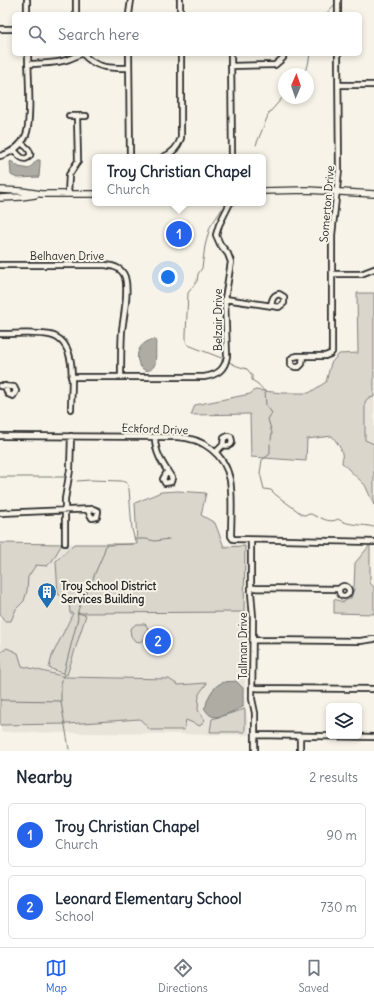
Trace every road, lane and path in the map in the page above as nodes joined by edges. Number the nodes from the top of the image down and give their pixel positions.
1 (27, 0) edge
2 (76, 0) edge
3 (131, 0) edge
4 (180, 0) edge
5 (338, 0) edge
6 (27, 12) edge
7 (76, 12) edge
8 (129, 12) edge
9 (180, 12) edge
10 (338, 12) edge
11 (12, 29) edge
12 (0, 30) edge
13 (28, 56) edge
14 (78, 56) edge
15 (84, 56) edge
16 (129, 56) edge
17 (181, 56) edge
18 (230, 56) edge
19 (338, 56) edge
20 (283, 58) dead end
21 (28, 64) junction
22 (231, 66) junction
23 (129, 68) junction
24 (339, 85) junction
25 (374, 85) edge
26 (69, 116) dead end
27 (77, 116) junction
28 (86, 116) dead end
29 (21, 143) junction
30 (14, 150) junction
31 (130, 154) edge
32 (170, 154) edge
33 (232, 154) edge
34 (0, 156) edge
35 (266, 191) edge
36 (338, 192) junction
37 (0, 193) edge
38 (68, 194) junction
39 (92, 194) edge
40 (374, 194) edge
41 (229, 206) edge
42 (0, 265) edge
43 (374, 269) edge
44 (332, 274) junction
45 (225, 299) junction
46 (271, 305) dead end
47 (0, 334) edge
48 (303, 356) dead end
49 (121, 376) junction
50 (71, 377) junction
51 (71, 409) dead end
52 (0, 436) edge
53 (71, 436) junction
54 (155, 436) junction
55 (223, 445) dead end
56 (216, 452) junction
57 (167, 472) dead end
58 (65, 510) junction
59 (88, 510) dead end
60 (0, 513) edge
61 (251, 540) junction
62 (374, 542) edge
63 (65, 543) dead end
64 (251, 588) junction
65 (339, 589) dead end
66 (374, 638) edge
67 (253, 640) junction
68 (252, 688) junction
69 (374, 690) edge
70 (255, 736) junction
71 (300, 736) junction
72 (374, 737) edge
73 (255, 751) edge
74 (300, 751) edge

1 - 6 street
2 - 7 street
3 - 8 street
4 - 9 street
5 - 10 street
11 - 12 street
13 - 21 street
14 - 21 street
15 - 23 street
16 - 23 street
17 - 32 street
18 - 22 street
19 - 24 street, Somerton Drive
20 - 22 street
21 - 29 street
22 - 33 street
23 - 31 street
24 - 25 street
24 - 36 street, Somerton Drive
26 - 27 street
27 - 28 street
27 - 38 street
29 - 30 street
29 - 30 street
30 - 34 street
35 - 36 main road
36 - 40 main road
36 - 44 street, Somerton Drive
37 - 38 main road
38 - 39 main road
41 - 45 street, Belzair Drive
42 - 49 street, Belhaven Drive
43 - 44 street
44 - 48 street, Somerton Drive
45 - 46 street
45 - 49 street, Belzair Drive
47 - 50 street
49 - 50 street
50 - 51 street
52 - 53 street, Eckford Drive
53 - 54 street, Eckford Drive
53 - 58 street
54 - 56 street, Eckford Drive
54 - 57 street
55 - 56 street
56 - 61 street, Eckford Drive
58 - 59 street
58 - 60 street
58 - 63 street
61 - 62 street, Eckford Drive
61 - 64 street, Tallman Drive
64 - 65 street
64 - 67 street, Tallman Drive
66 - 67 street
67 - 68 street, Tallman Drive
68 - 69 street
68 - 70 street, Tallman Drive
70 - 71 street
70 - 73 street, Tallman Drive
71 - 72 street
71 - 74 street

